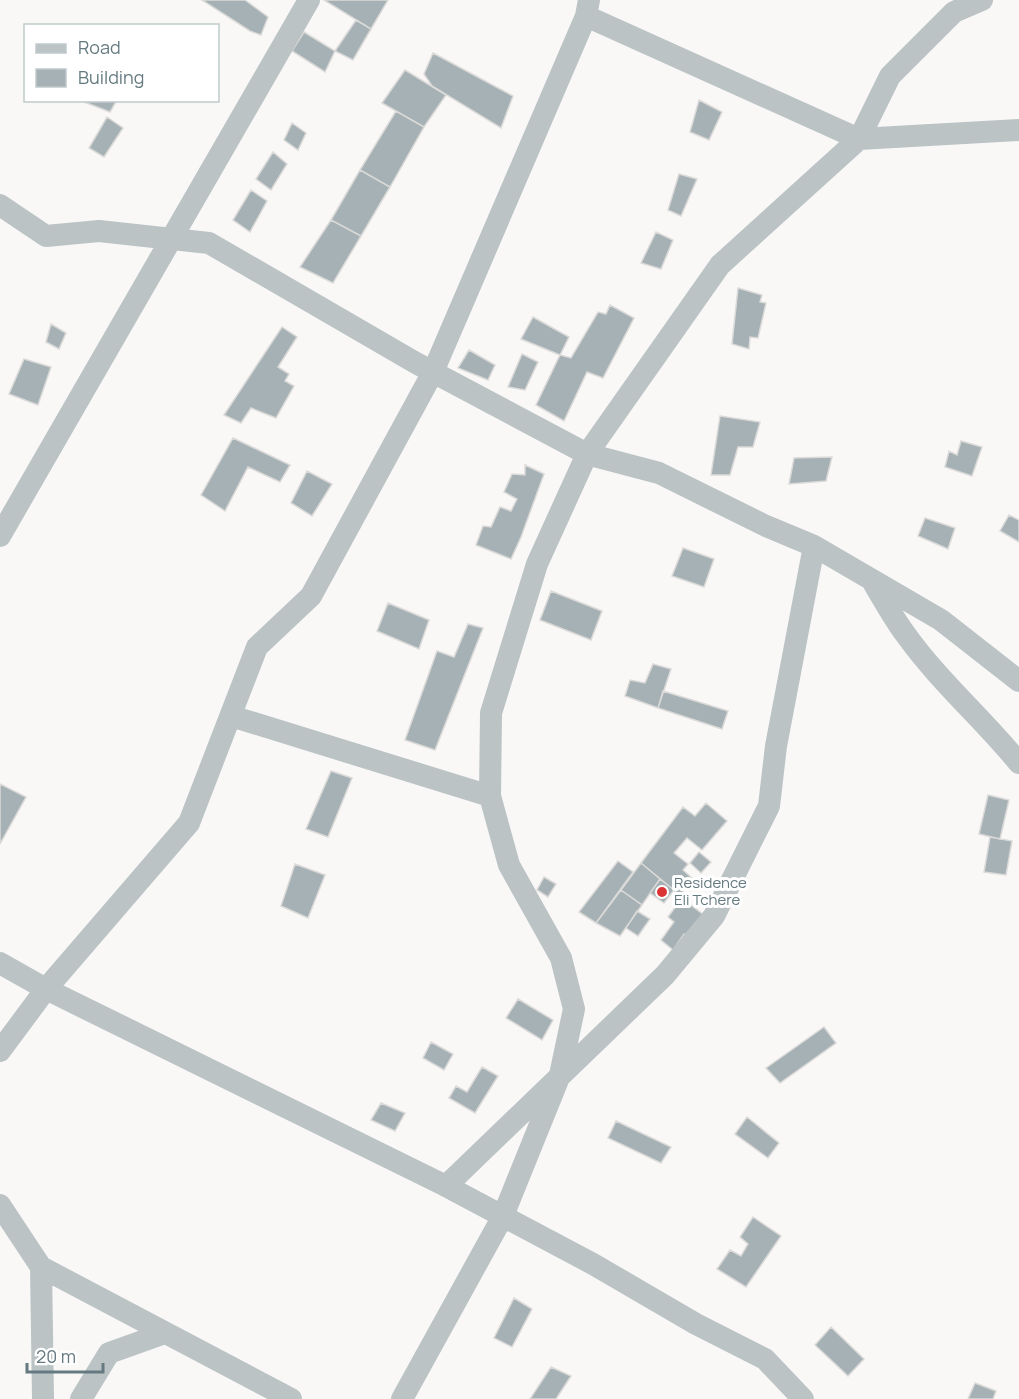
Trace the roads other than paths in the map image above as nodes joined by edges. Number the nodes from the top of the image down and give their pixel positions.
1 (309, 0) edge
2 (982, 0) edge
3 (587, 8) edge
4 (1019, 130) edge
5 (859, 139) junction
6 (0, 205) edge
7 (171, 239) junction
8 (433, 372) junction
9 (587, 454) junction
10 (0, 536) edge
11 (814, 546) junction
12 (872, 580) junction
13 (1019, 681) edge
14 (231, 716) junction
15 (1019, 763) edge
16 (490, 796) junction
17 (0, 963) edge
18 (46, 989) junction
19 (0, 1051) edge
20 (560, 1075) junction
21 (446, 1186) junction
22 (0, 1205) edge
23 (503, 1216) junction
24 (41, 1267) junction
25 (165, 1333) junction
26 (43, 1399) edge
27 (81, 1399) edge
28 (291, 1399) edge
29 (402, 1399) edge
30 (802, 1399) edge

1 - 7 street
2 - 5 street
3 - 5 street
3 - 8 street
4 - 5 street
5 - 9 street
6 - 7 street
7 - 8 street
7 - 10 street
8 - 9 street
8 - 14 street
9 - 11 street
9 - 16 street
11 - 12 street
11 - 20 street
12 - 13 street
12 - 15 street
14 - 16 street
14 - 18 street
16 - 20 street
17 - 18 street
18 - 19 street
18 - 21 street
20 - 21 street
20 - 23 street
21 - 23 street
22 - 24 street
23 - 29 street
23 - 30 street
24 - 25 street
24 - 26 street
25 - 27 street
25 - 28 street

